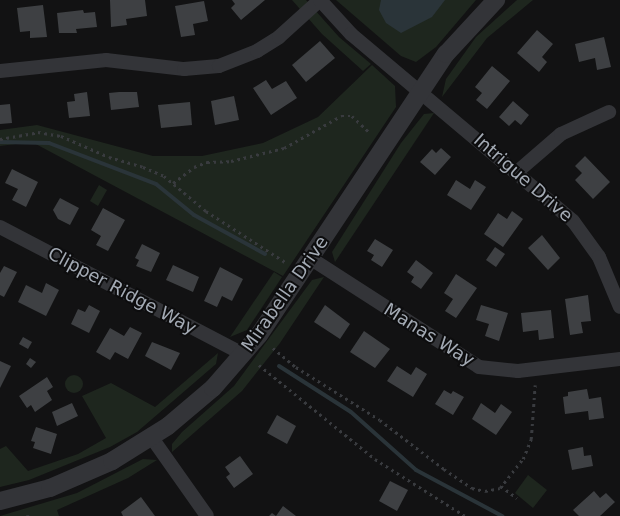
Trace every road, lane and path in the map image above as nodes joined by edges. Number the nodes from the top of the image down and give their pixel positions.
1 (320, 0) edge
2 (496, 0) edge
3 (0, 71) edge
4 (420, 90) junction
5 (609, 112) dead end
6 (370, 133) dead end
7 (0, 138) edge
8 (517, 172) junction
9 (173, 183) junction
10 (0, 227) edge
11 (310, 258) junction
12 (285, 262) dead end
13 (620, 307) edge
14 (273, 348) dead end
15 (243, 354) junction
16 (620, 359) edge
17 (259, 365) dead end
18 (536, 385) dead end
19 (152, 438) junction
20 (501, 486) junction
21 (517, 498) dead end
22 (0, 501) edge
23 (207, 516) edge
24 (465, 516) edge

1 - 3 street
1 - 4 street, Intrigue Drive
2 - 4 street, Mirabella Drive
4 - 8 street, Intrigue Drive
4 - 11 street, Mirabella Drive
5 - 8 street
6 - 9 path
7 - 9 path
8 - 13 street, Intrigue Drive
9 - 12 path
10 - 15 street, Clipper Ridge Way
11 - 15 street, Mirabella Drive
11 - 16 street, Manas Way
14 - 20 path
15 - 19 street, Mirabella Drive
17 - 24 path
18 - 20 path
19 - 22 street, Mirabella Drive
19 - 23 street
20 - 21 path

